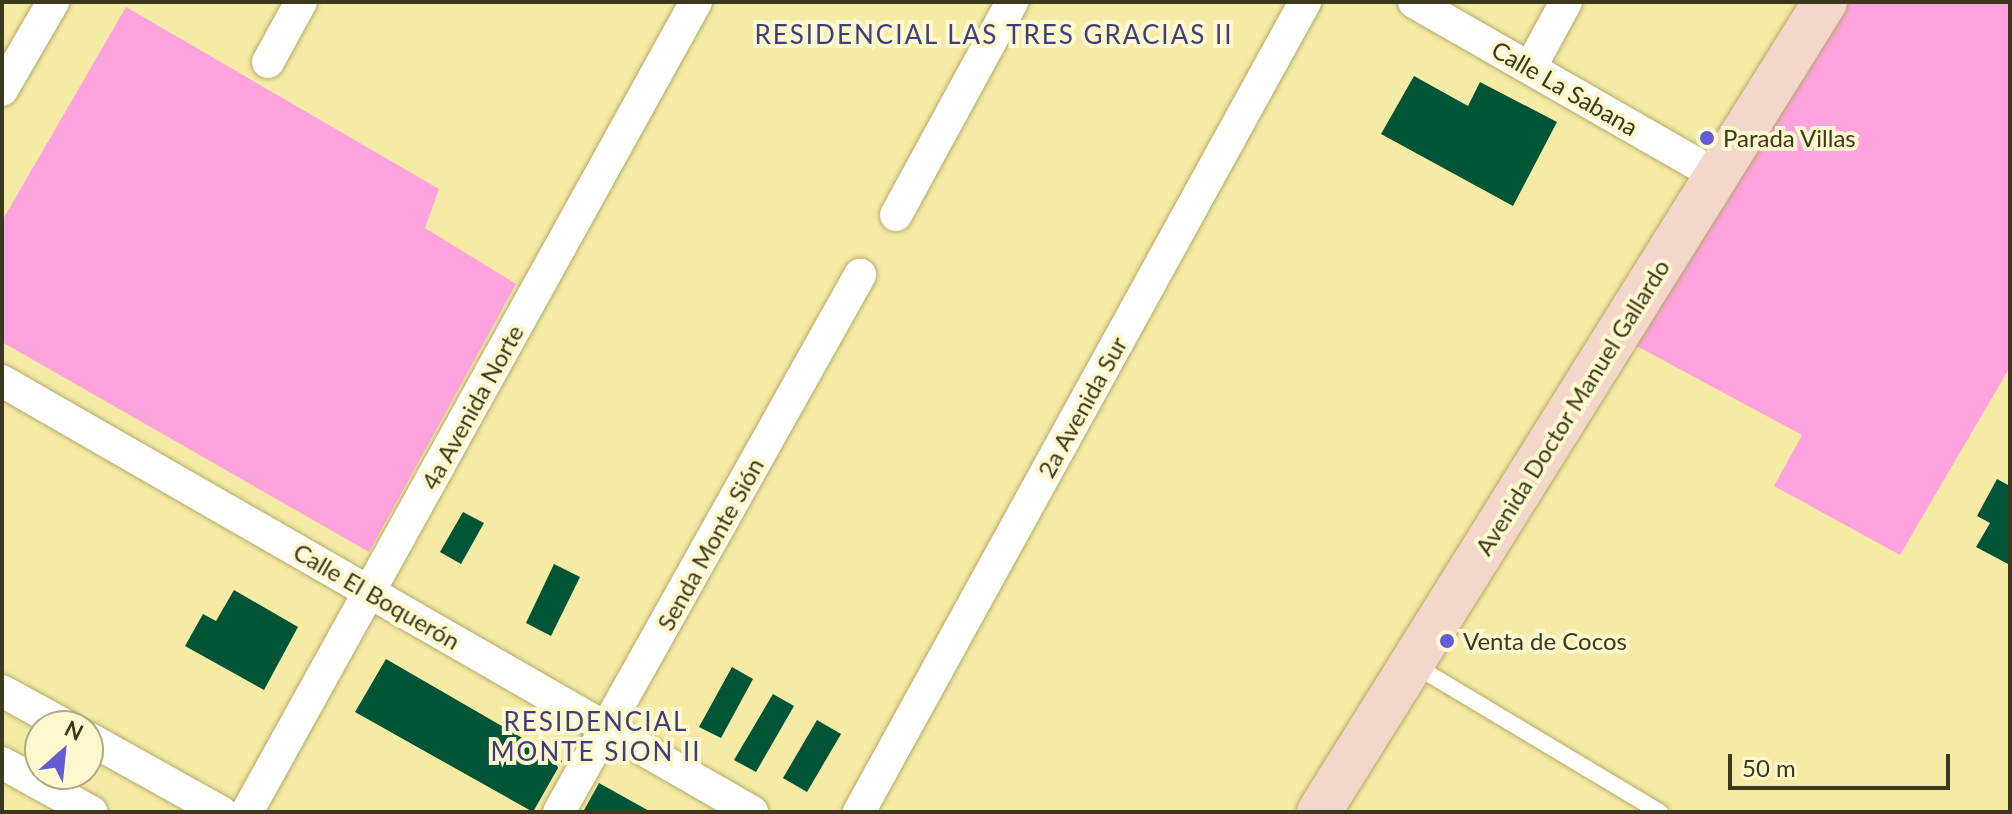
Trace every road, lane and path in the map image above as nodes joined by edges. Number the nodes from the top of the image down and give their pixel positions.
1 (53, 2) edge
2 (301, 2) edge
3 (696, 2) edge
4 (1012, 2) edge
5 (1305, 2) edge
6 (1414, 2) edge
7 (1566, 2) edge
8 (1825, 2) edge
9 (268, 62) dead end
10 (1530, 68) junction
11 (2, 90) edge
12 (1716, 175) junction
13 (896, 215) dead end
14 (860, 275) dead end
15 (2, 381) edge
16 (369, 592) junction
17 (1413, 664) junction
18 (2, 691) edge
19 (37, 710) edge
20 (607, 728) junction
21 (104, 747) edge
22 (2, 763) edge
23 (91, 812) edge
24 (221, 812) edge
25 (247, 812) edge
26 (559, 812) edge
27 (752, 812) edge
28 (859, 812) edge
29 (1319, 812) edge
30 (1660, 812) edge

1 - 11 street
2 - 9 street
3 - 16 street, 4a Avenida Norte
4 - 13 street
5 - 28 street, 2a Avenida Sur
6 - 10 street, Calle La Sabana
7 - 10 street
8 - 12 street, Avenida Doctor Manuel Gallardo
10 - 12 street, Calle La Sabana
12 - 17 street, Avenida Doctor Manuel Gallardo
14 - 20 street, Senda Monte Sión
15 - 16 street, Calle El Boquerón
16 - 20 street, Calle El Boquerón
16 - 25 street, 4a Avenida Norte
17 - 29 street, Avenida Doctor Manuel Gallardo
17 - 30 lane
18 - 19 street
20 - 26 street, Senda Monte Sión
20 - 27 street, Calle El Boquerón
21 - 24 street
22 - 23 street

